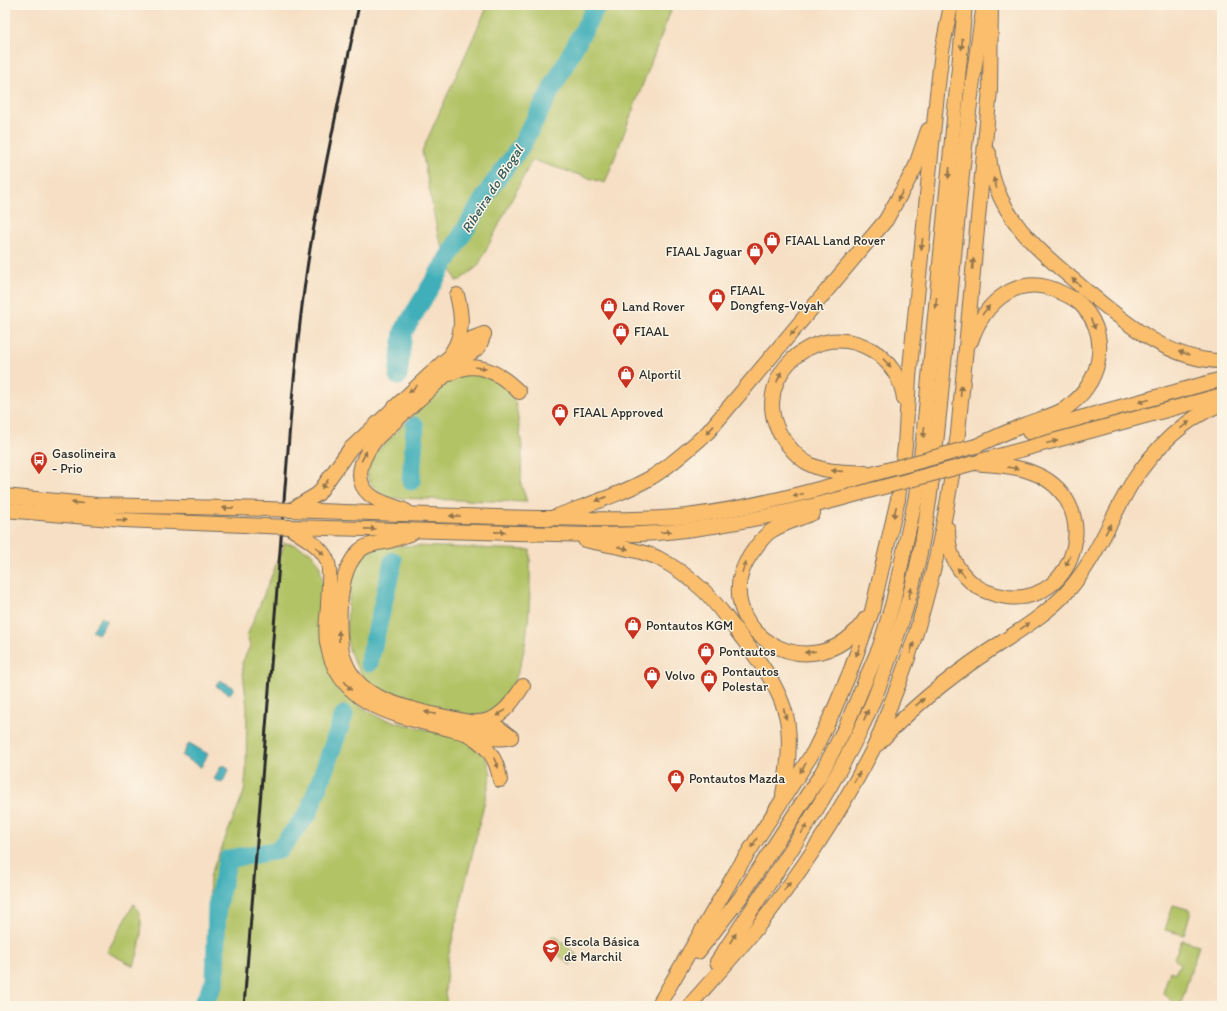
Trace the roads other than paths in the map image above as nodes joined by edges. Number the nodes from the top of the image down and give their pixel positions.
1 (951, 5) edge
2 (965, 5) edge
3 (984, 5) edge
4 (991, 5) edge
5 (990, 90) junction
6 (937, 94) junction
7 (457, 294) dead end
8 (1222, 361) edge
9 (442, 363) junction
10 (963, 372) junction
11 (444, 377) junction
12 (1222, 379) edge
13 (519, 392) dead end
14 (1222, 395) edge
15 (1222, 404) edge
16 (905, 446) junction
17 (976, 446) junction
18 (974, 463) junction
19 (876, 474) junction
20 (951, 486) junction
21 (5, 496) edge
22 (844, 498) junction
23 (5, 510) edge
24 (291, 510) junction
25 (418, 515) junction
26 (549, 518) junction
27 (289, 527) junction
28 (420, 530) junction
29 (553, 534) junction
30 (877, 593) junction
31 (523, 686) dead end
32 (466, 727) junction
33 (873, 750) junction
34 (500, 780) dead end
35 (782, 798) junction
36 (673, 983) junction
37 (658, 1006) edge
38 (689, 1006) edge

1 - 6 main road
2 -> 36 main road
38 -> 3 main road
4 - 5 main road
8 -> 5 main road
10 -> 5 main road
6 -> 16 main road
6 -> 26 main road
7 - 9 main road
9 - 11 main road
9 -> 24 main road
10 -> 17 main road
20 -> 10 main road
11 -> 13 main road
25 -> 11 main road
12 -> 17 main road
18 -> 14 main road
33 -> 15 main road
19 -> 16 main road
16 -> 30 main road
17 - 19 main road, bridge
18 -> 20 main road
18 - 22 main road, bridge
19 -> 26 main road
33 -> 20 main road
24 -> 21 main road, bridge
29 -> 22 main road
30 -> 22 main road
23 -> 27 main road, bridge
24 - 25 main road
26 -> 25 main road
27 -> 28 main road
27 -> 32 main road
28 -> 29 main road
32 -> 28 main road
29 -> 35 main road
30 -> 35 main road
31 -> 32 main road
32 -> 34 main road
38 -> 33 main road
35 -> 36 main road
36 - 37 main road

